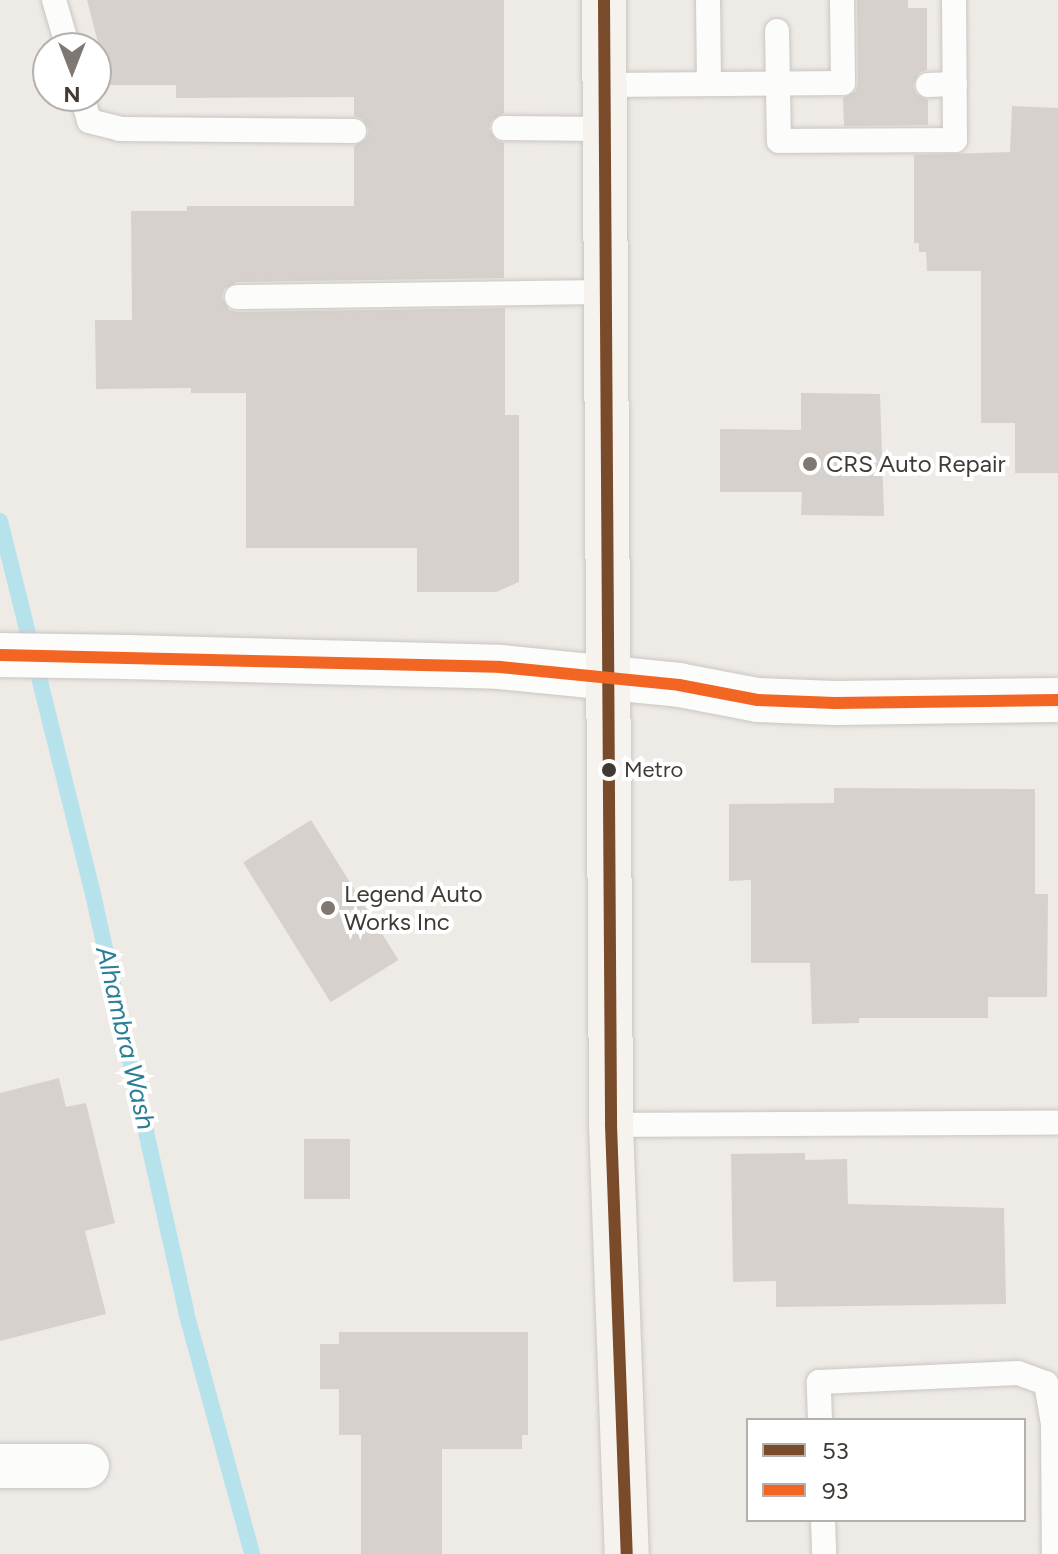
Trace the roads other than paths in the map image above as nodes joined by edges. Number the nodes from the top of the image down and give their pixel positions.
1 (54, 0) edge
2 (604, 0) edge
3 (708, 0) edge
4 (842, 0) edge
5 (954, 0) edge
6 (777, 31) dead end
7 (63, 32) edge
8 (709, 84) junction
9 (778, 84) junction
10 (955, 84) junction
11 (605, 85) junction
12 (928, 85) dead end
13 (86, 112) edge
14 (504, 128) dead end
15 (605, 129) junction
16 (354, 131) dead end
17 (606, 292) junction
18 (237, 297) dead end
19 (0, 655) edge
20 (608, 677) junction
21 (1058, 700) edge
22 (1058, 1123) edge
23 (611, 1125) junction
24 (820, 1418) edge
25 (0, 1466) edge
26 (87, 1466) dead end
27 (823, 1522) edge
28 (627, 1554) edge
29 (824, 1554) edge
30 (1054, 1554) edge

1 - 7 lane
2 - 11 main road
3 - 8 lane
4 - 9 lane
5 - 10 lane
6 - 9 lane
8 - 9 lane
8 - 11 lane
9 - 10 lane
10 - 12 lane
11 - 15 main road
13 - 16 lane
14 - 15 lane
15 - 17 main road
17 - 18 lane
17 - 20 main road
19 - 20 street
20 - 21 street
20 - 23 main road
22 - 23 lane
23 - 28 main road
24 - 30 lane
25 - 26 street
27 - 29 lane

